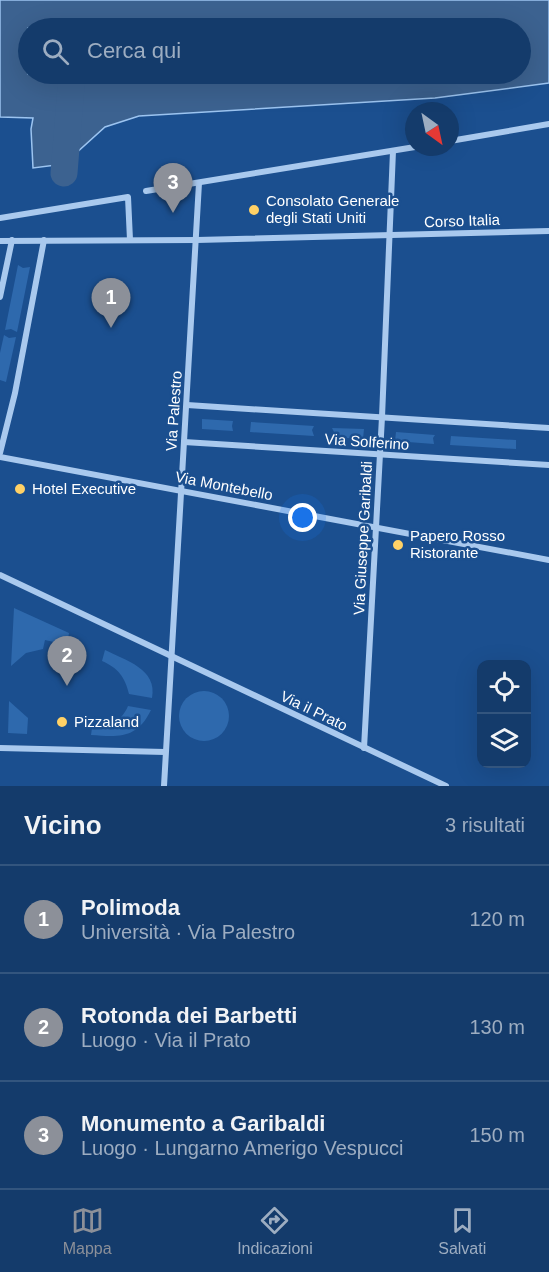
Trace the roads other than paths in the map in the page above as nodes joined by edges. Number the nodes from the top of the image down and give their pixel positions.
1 (549, 124) edge
2 (459, 139) edge
3 (405, 149) edge
4 (393, 151) junction
5 (199, 183) junction
6 (146, 191) dead end
7 (0, 218) edge
8 (549, 231) edge
9 (389, 235) junction
10 (12, 240) junction
11 (44, 240) junction
12 (130, 240) junction
13 (197, 240) junction
14 (0, 241) edge
15 (0, 297) edge
16 (187, 405) junction
17 (382, 417) junction
18 (549, 428) edge
19 (184, 442) junction
20 (380, 454) junction
21 (0, 455) edge
22 (549, 465) edge
23 (181, 490) junction
24 (376, 528) junction
25 (549, 560) edge
26 (0, 575) edge
27 (172, 656) junction
28 (0, 748) edge
29 (364, 748) junction
30 (165, 752) junction
31 (164, 786) edge
32 (446, 786) edge

1 - 2 street
3 - 4 street
4 - 5 street
4 - 9 street, Via Giuseppe Garibaldi
5 - 6 street
5 - 13 street, Via Palestro
7 - 12 street
8 - 9 street, Corso Italia
9 - 13 street, Corso Italia
9 - 17 street, Via Giuseppe Garibaldi
10 - 11 street, Corso Italia
10 - 14 street, Corso Italia
10 - 15 street
11 - 12 street, Corso Italia
11 - 21 street
12 - 13 street, Corso Italia
13 - 16 street, Via Palestro
16 - 17 street, Via Solferino
16 - 19 street, Via Palestro
17 - 18 street, Via Solferino
17 - 20 street, Via Giuseppe Garibaldi
19 - 20 street, Via Solferino
19 - 23 street, Via Palestro
20 - 22 street, Via Solferino
20 - 24 street, Via Giuseppe Garibaldi
21 - 23 street, Via Montebello
23 - 24 street, Via Montebello
23 - 27 street, Via Palestro
24 - 25 street, Via Montebello
24 - 29 street, Via Giuseppe Garibaldi
26 - 27 street, Via il Prato
27 - 29 street, Via il Prato
27 - 30 street
28 - 30 street
29 - 32 street, Via il Prato
30 - 31 street

